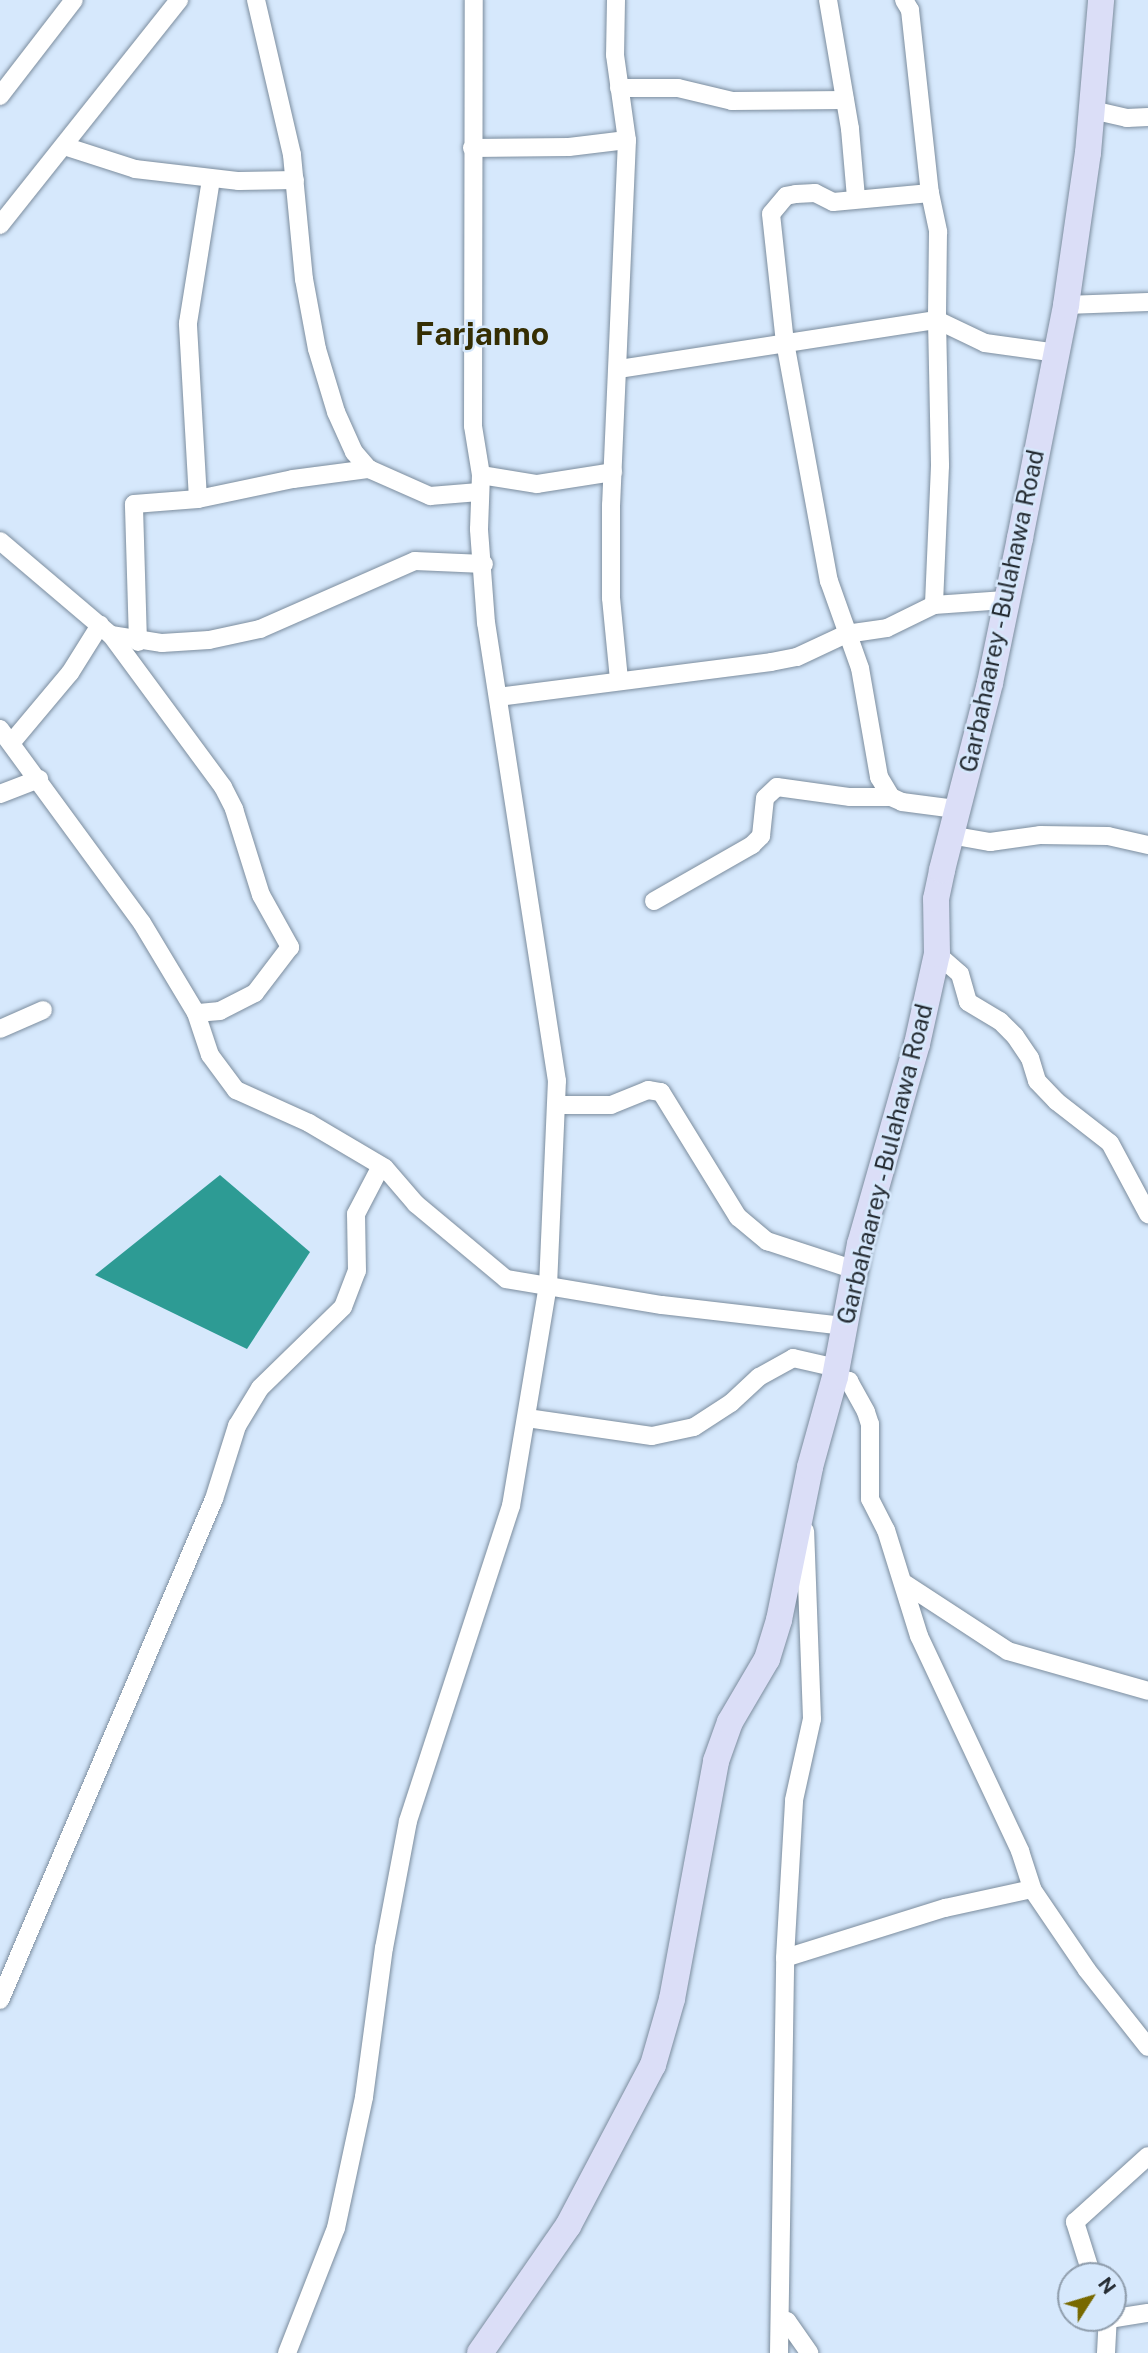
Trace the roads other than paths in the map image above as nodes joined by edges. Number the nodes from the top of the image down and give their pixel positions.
1 (74, 0) edge
2 (179, 0) edge
3 (256, 0) edge
4 (474, 0) edge
5 (616, 0) edge
6 (828, 0) edge
7 (904, 0) edge
8 (1101, 0) edge
9 (619, 88) junction
10 (0, 96) edge
11 (845, 100) junction
12 (1092, 110) junction
13 (1148, 117) edge
14 (627, 140) junction
15 (64, 145) junction
16 (472, 148) junction
17 (211, 179) junction
18 (295, 180) junction
19 (930, 193) junction
20 (856, 197) junction
21 (0, 225) edge
22 (1148, 302) edge
23 (1066, 305) junction
24 (937, 320) junction
25 (785, 342) junction
26 (1057, 353) junction
27 (619, 369) junction
28 (369, 469) junction
29 (613, 472) junction
30 (480, 484) junction
31 (198, 499) junction
32 (0, 541) edge
33 (484, 564) junction
34 (1005, 600) junction
35 (934, 606) junction
36 (105, 630) junction
37 (846, 634) junction
38 (138, 642) junction
39 (619, 680) junction
40 (498, 697) junction
41 (6, 736) edge
42 (39, 779) junction
43 (0, 794) edge
44 (891, 797) junction
45 (956, 809) junction
46 (950, 835) junction
47 (1148, 845) edge
48 (654, 901) dead end
49 (937, 954) junction
50 (43, 1010) dead end
51 (196, 1013) junction
52 (0, 1029) edge
53 (558, 1105) junction
54 (381, 1166) junction
55 (1148, 1214) edge
56 (855, 1270) junction
57 (548, 1286) junction
58 (843, 1326) junction
59 (836, 1372) junction
60 (527, 1418) junction
61 (804, 1510) junction
62 (904, 1583) junction
63 (1148, 1691) edge
64 (1032, 1889) junction
65 (785, 1958) junction
66 (0, 2000) edge
67 (1148, 2047) edge
68 (1148, 2156) edge
69 (1088, 2262) edge
70 (1148, 2313) edge
71 (1127, 2316) edge
72 (780, 2321) junction
73 (1108, 2332) edge
74 (287, 2353) edge
75 (480, 2353) edge
76 (779, 2353) edge
77 (808, 2353) edge
78 (1106, 2353) edge

1 - 10 street
2 - 15 street
3 - 18 street
4 - 16 street
5 - 9 street
6 - 11 street
7 - 19 street
8 - 12 main road, Garbahaarey - Bulahawa Road
9 - 11 street
9 - 14 street
11 - 20 street
12 - 13 street
12 - 23 main road, Garbahaarey - Bulahawa Road
14 - 16 street
14 - 27 street
15 - 17 street
15 - 21 street
16 - 30 street
17 - 18 street
17 - 31 street
18 - 28 street
19 - 20 street
19 - 24 street
20 - 25 street
22 - 23 street
23 - 26 main road, Garbahaarey - Bulahawa Road
24 - 25 street
24 - 26 street
24 - 35 street
25 - 27 street
25 - 37 street
26 - 34 main road, Garbahaarey - Bulahawa Road
27 - 29 street
28 - 30 street
28 - 31 street
29 - 30 street
29 - 39 street
30 - 33 street
31 - 38 street
32 - 36 street
33 - 38 street
33 - 40 street
34 - 35 street
34 - 45 main road, Garbahaarey - Bulahawa Road
35 - 37 street
36 - 38 street
36 - 41 street
36 - 51 street
37 - 39 street
37 - 44 street
39 - 40 street
40 - 53 street
41 - 42 street
42 - 43 street
42 - 51 street
44 - 45 street
44 - 48 street
45 - 46 main road, Garbahaarey - Bulahawa Road
46 - 47 street
46 - 49 main road, Garbahaarey - Bulahawa Road
49 - 55 street
49 - 56 main road, Garbahaarey - Bulahawa Road
50 - 52 street
51 - 54 street
53 - 56 street
53 - 57 street
54 - 57 street
54 - 66 street
56 - 58 main road, Garbahaarey - Bulahawa Road
57 - 58 street
57 - 60 street
58 - 59 main road, Garbahaarey - Bulahawa Road
59 - 60 street
59 - 61 main road, Garbahaarey - Bulahawa Road
59 - 62 street
60 - 74 street
61 - 65 street
61 - 75 main road, Garbahaarey - Bulahawa Road
62 - 63 street
62 - 64 street
64 - 65 street
64 - 67 street
65 - 72 street
68 - 69 street
70 - 71 street
72 - 76 street
72 - 77 street
73 - 78 street

